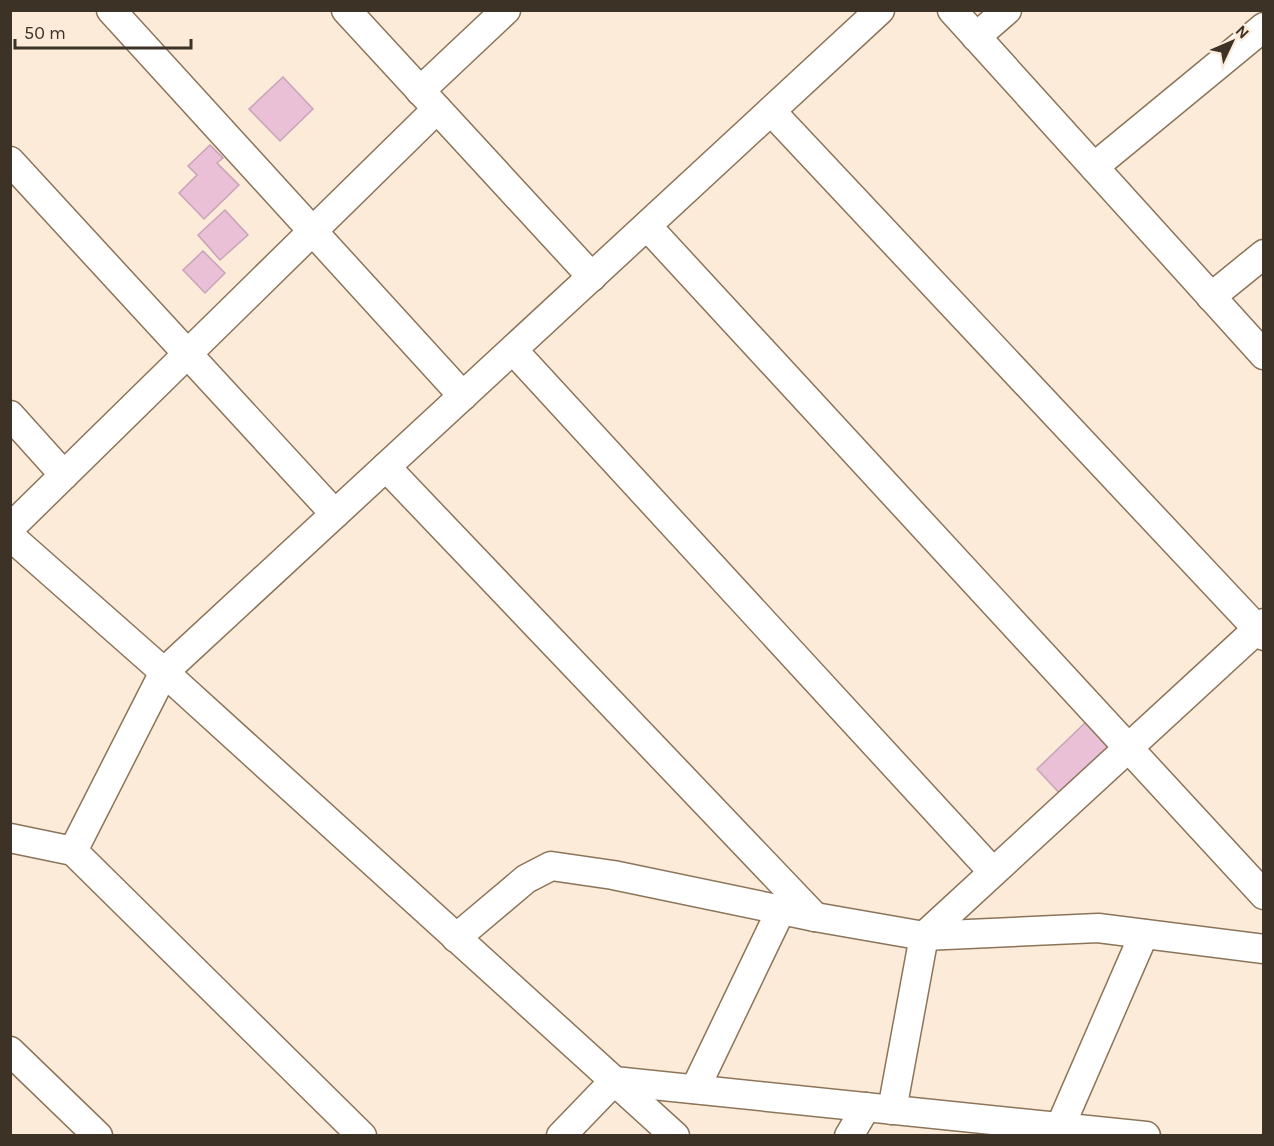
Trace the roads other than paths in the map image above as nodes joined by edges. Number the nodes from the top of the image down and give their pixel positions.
1 (111, 10) edge
2 (346, 10) edge
3 (506, 10) edge
4 (880, 10) edge
5 (952, 10) edge
6 (1007, 10) edge
7 (1263, 27) edge
8 (976, 37) junction
9 (428, 100) junction
10 (771, 111) junction
11 (10, 161) edge
12 (1094, 167) junction
13 (647, 226) junction
14 (312, 231) junction
15 (1263, 254) edge
16 (592, 277) junction
17 (1211, 297) junction
18 (513, 350) junction
19 (188, 353) junction
20 (1263, 355) edge
21 (463, 396) junction
22 (10, 415) edge
23 (386, 467) junction
24 (64, 476) junction
25 (335, 514) junction
26 (10, 528) edge
27 (10, 536) edge
28 (1261, 629) edge
29 (164, 672) junction
30 (1128, 747) junction
31 (10, 838) edge
32 (73, 851) junction
33 (993, 872) junction
34 (1263, 895) edge
35 (781, 910) junction
36 (815, 917) junction
37 (1143, 934) junction
38 (924, 936) junction
39 (456, 938) junction
40 (1263, 950) edge
41 (10, 1051) edge
42 (614, 1081) junction
43 (695, 1089) junction
44 (879, 1108) junction
45 (1060, 1127) junction
46 (98, 1136) edge
47 (362, 1136) edge
48 (561, 1136) edge
49 (675, 1136) edge
50 (849, 1136) edge
51 (1146, 1136) edge

1 - 14 street
2 - 9 street
3 - 9 street
4 - 10 street
5 - 8 street
6 - 8 street
7 - 12 street
8 - 12 street
9 - 14 street
9 - 16 street
10 - 13 street
10 - 28 street
11 - 19 street
12 - 17 street
13 - 16 street
13 - 30 street
14 - 19 street
14 - 21 street
15 - 17 street
16 - 18 street
17 - 20 street
18 - 21 street
18 - 33 street
19 - 24 street
19 - 25 street
21 - 23 street
22 - 24 street
23 - 25 street
23 - 36 street
24 - 26 street
25 - 29 street
27 - 29 street
28 - 30 street
29 - 32 street
29 - 39 street
30 - 33 street
30 - 34 street
31 - 32 street
32 - 47 street
33 - 38 street
35 - 36 street
35 - 39 street
35 - 43 street
36 - 38 street
37 - 38 street
37 - 40 street
37 - 45 street
38 - 44 street
39 - 42 street
41 - 46 street
42 - 43 street
42 - 48 street
42 - 49 street
43 - 44 street
44 - 45 street
44 - 50 street
45 - 51 street

